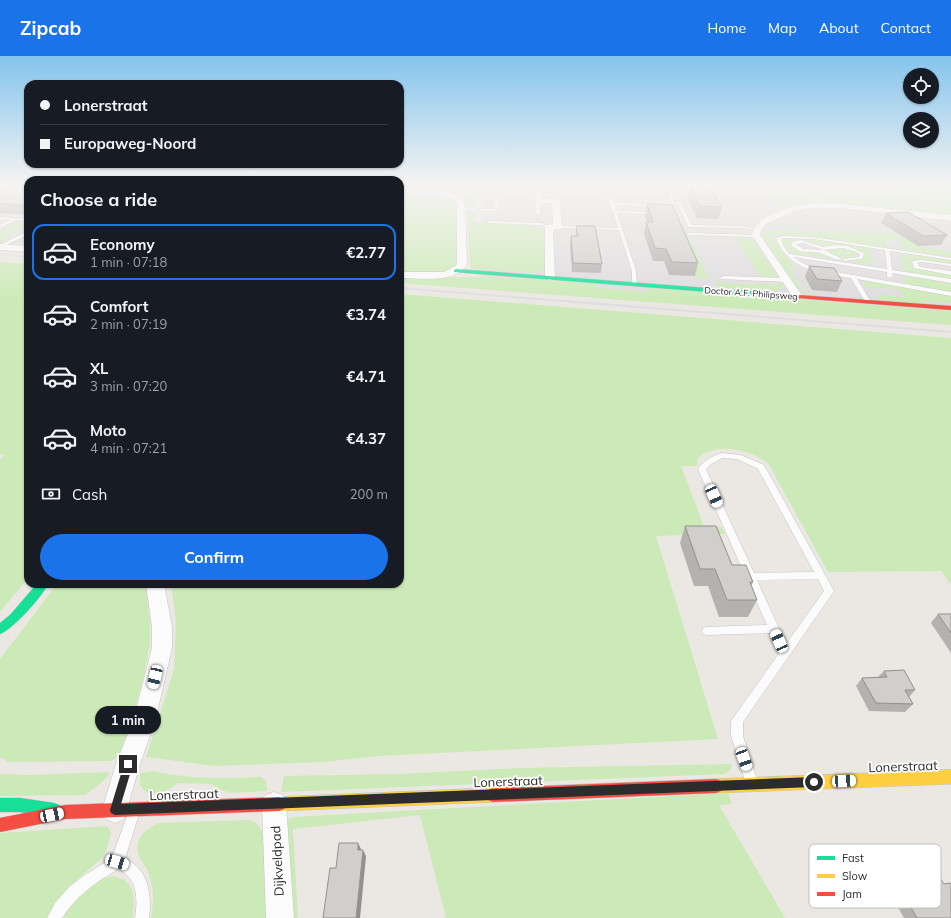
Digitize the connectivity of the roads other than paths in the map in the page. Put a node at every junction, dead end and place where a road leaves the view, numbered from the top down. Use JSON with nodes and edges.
{"nodes":[{"id":1,"x":461,"y":224,"type":"edge"},
{"id":2,"x":541,"y":224,"type":"edge"},
{"id":3,"x":558,"y":224,"type":"edge"},
{"id":4,"x":618,"y":224,"type":"edge"},
{"id":5,"x":689,"y":224,"type":"edge"},
{"id":6,"x":762,"y":224,"type":"edge"},
{"id":7,"x":549,"y":227,"type":"junction"},
{"id":8,"x":558,"y":228,"type":"junction"},
{"id":9,"x":620,"y":229,"type":"junction"},
{"id":10,"x":757,"y":233,"type":"junction"},
{"id":11,"x":24,"y":234,"type":"edge"},
{"id":12,"x":690,"y":234,"type":"dead end"},
{"id":13,"x":0,"y":247,"type":"edge"},
{"id":14,"x":24,"y":249,"type":"edge"},
{"id":15,"x":818,"y":249,"type":"dead end"},
{"id":16,"x":887,"y":249,"type":"junction"},
{"id":17,"x":825,"y":250,"type":"junction"},
{"id":18,"x":789,"y":255,"type":"junction"},
{"id":19,"x":951,"y":259,"type":"edge"},
{"id":20,"x":840,"y":261,"type":"junction"},
{"id":21,"x":951,"y":265,"type":"edge"},
{"id":22,"x":456,"y":271,"type":"junction"},
{"id":23,"x":890,"y":271,"type":"junction"},
{"id":24,"x":951,"y":273,"type":"edge"},
{"id":25,"x":404,"y":275,"type":"edge"},
{"id":26,"x":853,"y":277,"type":"junction"},
{"id":27,"x":550,"y":278,"type":"junction"},
{"id":28,"x":723,"y":278,"type":"dead end"},
{"id":29,"x":787,"y":280,"type":"junction"},
{"id":30,"x":635,"y":281,"type":"junction"},
{"id":31,"x":951,"y":281,"type":"edge"},
{"id":32,"x":891,"y":283,"type":"junction"},
{"id":33,"x":951,"y":294,"type":"edge"},
{"id":34,"x":798,"y":297,"type":"junction"},
{"id":35,"x":868,"y":302,"type":"junction"},
{"id":36,"x":951,"y":308,"type":"edge"},
{"id":37,"x":820,"y":575,"type":"junction"},
{"id":38,"x":750,"y":577,"type":"junction"},
{"id":39,"x":40,"y":588,"type":"edge"},
{"id":40,"x":156,"y":588,"type":"edge"},
{"id":41,"x":774,"y":629,"type":"junction"},
{"id":42,"x":707,"y":631,"type":"dead end"},
{"id":43,"x":4,"y":632,"type":"edge"},
{"id":44,"x":785,"y":653,"type":"junction"},
{"id":45,"x":951,"y":777,"type":"edge"},
{"id":46,"x":753,"y":785,"type":"junction"},
{"id":47,"x":274,"y":804,"type":"junction"},
{"id":48,"x":0,"y":805,"type":"edge"},
{"id":49,"x":125,"y":809,"type":"junction"},
{"id":50,"x":65,"y":812,"type":"junction"},
{"id":51,"x":0,"y":825,"type":"edge"},
{"id":52,"x":117,"y":862,"type":"junction"},
{"id":53,"x":54,"y":918,"type":"edge"},
{"id":54,"x":142,"y":918,"type":"edge"},
{"id":55,"x":280,"y":918,"type":"edge"}],
"edges":[{"from":1,"to":22,"type":"street"},
{"from":2,"to":7,"type":"lane"},
{"from":3,"to":8,"type":"street"},
{"from":4,"to":9,"type":"lane"},
{"from":5,"to":10,"type":"lane"},
{"from":6,"to":10,"type":"street"},
{"from":7,"to":8,"type":"street"},
{"from":7,"to":27,"type":"street"},
{"from":8,"to":9,"type":"lane"},
{"from":9,"to":30,"type":"lane"},
{"from":10,"to":12,"type":"lane"},
{"from":10,"to":29,"type":"street"},
{"from":11,"to":13,"type":"lane"},
{"from":13,"to":14,"type":"street"},
{"from":15,"to":17,"type":"lane"},
{"from":16,"to":18,"type":"lane"},
{"from":16,"to":19,"type":"lane"},
{"from":16,"to":23,"type":"lane"},
{"from":17,"to":20,"type":"lane"},
{"from":17,"to":20,"type":"lane"},
{"from":18,"to":20,"type":"lane"},
{"from":18,"to":26,"type":"lane"},
{"from":20,"to":23,"type":"lane"},
{"from":21,"to":24,"type":"lane"},
{"from":22,"to":25,"type":"street","name":"Doctor A.F. Philipsweg"},
{"from":22,"to":27,"type":"street","name":"Doctor A.F. Philipsweg"},
{"from":23,"to":31,"type":"lane"},
{"from":23,"to":32,"type":"lane"},
{"from":26,"to":32,"type":"lane"},
{"from":26,"to":35,"type":"lane"},
{"from":27,"to":30,"type":"street","name":"Doctor A.F. Philipsweg"},
{"from":28,"to":29,"type":"lane"},
{"from":29,"to":34,"type":"street"},
{"from":30,"to":34,"type":"street","name":"Doctor A.F. Philipsweg"},
{"from":32,"to":33,"type":"lane"},
{"from":34,"to":35,"type":"street","name":"Doctor A.F. Philipsweg"},
{"from":35,"to":36,"type":"street","name":"Doctor A.F. Philipsweg"},
{"from":37,"to":38,"type":"lane"},
{"from":37,"to":38,"type":"lane"},
{"from":37,"to":44,"type":"lane"},
{"from":38,"to":41,"type":"lane"},
{"from":39,"to":43,"type":"street"},
{"from":40,"to":49,"type":"street"},
{"from":41,"to":42,"type":"lane"},
{"from":41,"to":44,"type":"lane"},
{"from":44,"to":46,"type":"lane"},
{"from":45,"to":46,"type":"street","name":"Lonerstraat"},
{"from":46,"to":47,"type":"street","name":"Lonerstraat"},
{"from":47,"to":49,"type":"street","name":"Lonerstraat"},
{"from":47,"to":55,"type":"street","name":"Dijkveldpad"},
{"from":48,"to":50,"type":"street","name":"Lonerstraat"},
{"from":49,"to":50,"type":"street","name":"Lonerstraat"},
{"from":49,"to":52,"type":"lane"},
{"from":50,"to":51,"type":"street","name":"Lonerstraat"},
{"from":52,"to":53,"type":"lane"},
{"from":52,"to":54,"type":"lane"}]}
